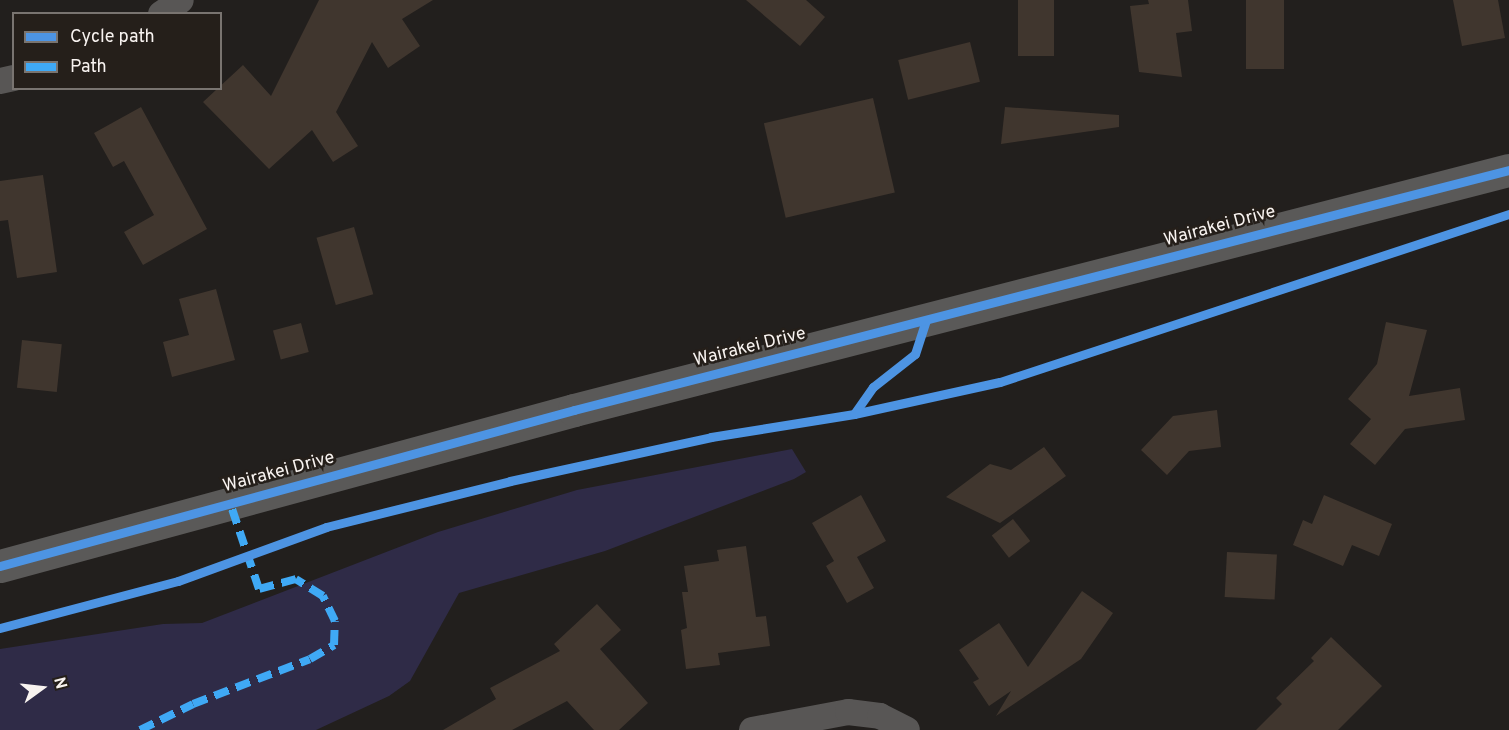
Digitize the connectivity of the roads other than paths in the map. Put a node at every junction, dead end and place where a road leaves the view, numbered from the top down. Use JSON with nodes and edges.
{"nodes":[{"id":1,"x":181,"y":0,"type":"edge"},
{"id":2,"x":163,"y":12,"type":"edge"},
{"id":3,"x":1509,"y":170,"type":"edge"},
{"id":4,"x":0,"y":566,"type":"edge"},
{"id":5,"x":752,"y":730,"type":"edge"},
{"id":6,"x":907,"y":730,"type":"edge"}],
"edges":[{"from":1,"to":2,"type":"street"},
{"from":3,"to":4,"type":"main road","name":"Wairakei Drive"},
{"from":5,"to":6,"type":"street"}]}
